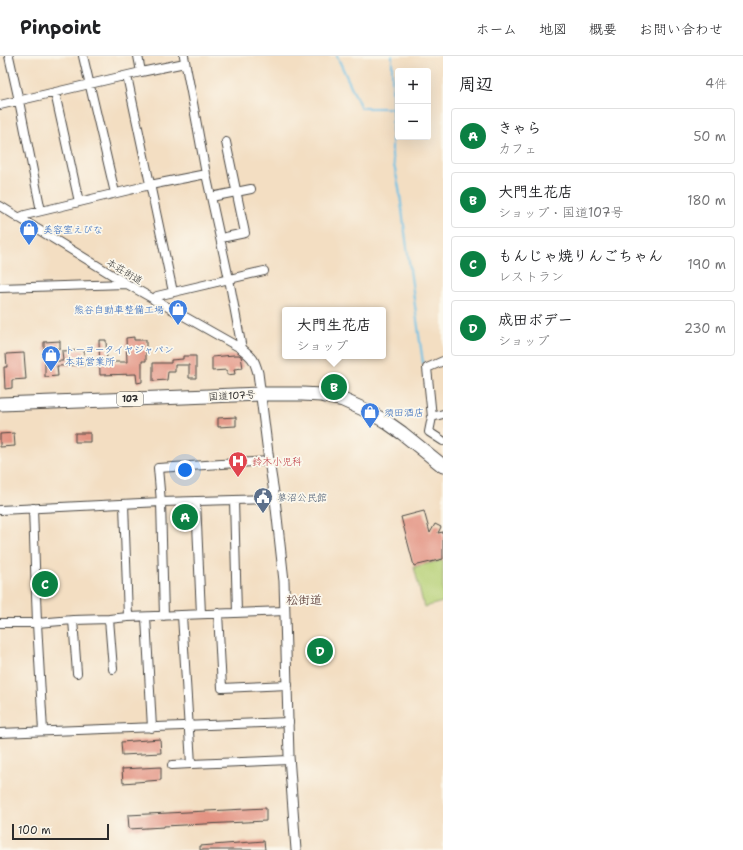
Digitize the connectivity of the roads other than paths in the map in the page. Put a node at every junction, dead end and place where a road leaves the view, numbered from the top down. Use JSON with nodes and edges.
{"nodes":[{"id":1,"x":9,"y":56,"type":"edge"},
{"id":2,"x":83,"y":56,"type":"edge"},
{"id":3,"x":138,"y":56,"type":"edge"},
{"id":4,"x":184,"y":60,"type":"edge"},
{"id":5,"x":142,"y":72,"type":"junction"},
{"id":6,"x":127,"y":76,"type":"junction"},
{"id":7,"x":90,"y":85,"type":"junction"},
{"id":8,"x":55,"y":93,"type":"junction"},
{"id":9,"x":19,"y":101,"type":"junction"},
{"id":10,"x":0,"y":105,"type":"edge"},
{"id":11,"x":226,"y":142,"type":"dead end"},
{"id":12,"x":206,"y":174,"type":"junction"},
{"id":13,"x":150,"y":185,"type":"junction"},
{"id":14,"x":251,"y":189,"type":"dead end"},
{"id":15,"x":237,"y":192,"type":"junction"},
{"id":16,"x":115,"y":193,"type":"junction"},
{"id":17,"x":211,"y":196,"type":"junction"},
{"id":18,"x":79,"y":202,"type":"junction"},
{"id":19,"x":0,"y":206,"type":"edge"},
{"id":20,"x":42,"y":211,"type":"junction"},
{"id":21,"x":18,"y":218,"type":"junction"},
{"id":22,"x":221,"y":238,"type":"junction"},
{"id":23,"x":264,"y":271,"type":"dead end"},
{"id":24,"x":229,"y":279,"type":"junction"},
{"id":25,"x":127,"y":284,"type":"junction"},
{"id":26,"x":0,"y":288,"type":"edge"},
{"id":27,"x":173,"y":292,"type":"junction"},
{"id":28,"x":154,"y":300,"type":"junction"},
{"id":29,"x":242,"y":349,"type":"junction"},
{"id":30,"x":443,"y":361,"type":"edge"},
{"id":31,"x":260,"y":394,"type":"junction"},
{"id":32,"x":0,"y":404,"type":"edge"},
{"id":33,"x":443,"y":414,"type":"edge"},
{"id":34,"x":432,"y":417,"type":"junction"},
{"id":35,"x":443,"y":441,"type":"edge"},
{"id":36,"x":269,"y":461,"type":"junction"},
{"id":37,"x":441,"y":462,"type":"edge"},
{"id":38,"x":275,"y":499,"type":"junction"},
{"id":39,"x":234,"y":500,"type":"junction"},
{"id":40,"x":196,"y":501,"type":"junction"},
{"id":41,"x":161,"y":502,"type":"junction"},
{"id":42,"x":124,"y":504,"type":"junction"},
{"id":43,"x":33,"y":508,"type":"junction"},
{"id":44,"x":0,"y":510,"type":"edge"},
{"id":45,"x":285,"y":611,"type":"junction"},
{"id":46,"x":236,"y":613,"type":"junction"},
{"id":47,"x":201,"y":614,"type":"junction"},
{"id":48,"x":218,"y":614,"type":"junction"},
{"id":49,"x":182,"y":615,"type":"junction"},
{"id":50,"x":164,"y":616,"type":"junction"},
{"id":51,"x":128,"y":617,"type":"junction"},
{"id":52,"x":146,"y":617,"type":"junction"},
{"id":53,"x":109,"y":619,"type":"junction"},
{"id":54,"x":73,"y":620,"type":"junction"},
{"id":55,"x":0,"y":623,"type":"edge"},
{"id":56,"x":37,"y":623,"type":"junction"},
{"id":57,"x":113,"y":669,"type":"dead end"},
{"id":58,"x":77,"y":673,"type":"dead end"},
{"id":59,"x":288,"y":685,"type":"junction"},
{"id":60,"x":289,"y":722,"type":"junction"},
{"id":61,"x":188,"y":726,"type":"junction"},
{"id":62,"x":152,"y":728,"type":"junction"},
{"id":63,"x":43,"y":730,"type":"junction"},
{"id":64,"x":0,"y":733,"type":"edge"},
{"id":65,"x":289,"y":760,"type":"junction"},
{"id":66,"x":191,"y":764,"type":"junction"},
{"id":67,"x":172,"y":765,"type":"dead end"},
{"id":68,"x":296,"y":850,"type":"edge"}],
"edges":[{"from":1,"to":9,"type":"street"},
{"from":2,"to":7,"type":"street"},
{"from":3,"to":5,"type":"street"},
{"from":4,"to":5,"type":"street"},
{"from":4,"to":12,"type":"street"},
{"from":5,"to":6,"type":"street"},
{"from":6,"to":7,"type":"street"},
{"from":6,"to":13,"type":"street"},
{"from":7,"to":8,"type":"street"},
{"from":7,"to":16,"type":"street"},
{"from":8,"to":9,"type":"street"},
{"from":8,"to":18,"type":"street"},
{"from":9,"to":10,"type":"street"},
{"from":9,"to":20,"type":"street"},
{"from":11,"to":15,"type":"street"},
{"from":12,"to":13,"type":"street"},
{"from":12,"to":17,"type":"street"},
{"from":13,"to":16,"type":"street"},
{"from":13,"to":27,"type":"street"},
{"from":14,"to":15,"type":"street"},
{"from":15,"to":17,"type":"street"},
{"from":15,"to":22,"type":"street"},
{"from":16,"to":18,"type":"street"},
{"from":17,"to":22,"type":"street"},
{"from":18,"to":20,"type":"street"},
{"from":19,"to":21,"type":"street","name":"本荘街道"},
{"from":20,"to":21,"type":"street"},
{"from":21,"to":25,"type":"street","name":"本荘街道"},
{"from":22,"to":24,"type":"street"},
{"from":23,"to":24,"type":"street"},
{"from":24,"to":27,"type":"street"},
{"from":24,"to":29,"type":"street"},
{"from":25,"to":26,"type":"street"},
{"from":25,"to":28,"type":"street","name":"本荘街道"},
{"from":27,"to":28,"type":"street"},
{"from":28,"to":29,"type":"street","name":"本荘街道"},
{"from":29,"to":31,"type":"street"},
{"from":30,"to":34,"type":"street"},
{"from":31,"to":32,"type":"highway","name":"国道107号","number":"107"},
{"from":31,"to":36,"type":"street"},
{"from":31,"to":37,"type":"highway","name":"国道107号","number":"107"},
{"from":33,"to":34,"type":"street"},
{"from":34,"to":35,"type":"street"},
{"from":36,"to":38,"type":"street"},
{"from":36,"to":41,"type":"street"},
{"from":38,"to":39,"type":"street"},
{"from":38,"to":45,"type":"street"},
{"from":39,"to":40,"type":"street"},
{"from":39,"to":46,"type":"street"},
{"from":40,"to":41,"type":"street"},
{"from":40,"to":47,"type":"street"},
{"from":41,"to":42,"type":"street"},
{"from":41,"to":50,"type":"street"},
{"from":42,"to":43,"type":"street"},
{"from":42,"to":51,"type":"street"},
{"from":43,"to":44,"type":"street"},
{"from":43,"to":56,"type":"street"},
{"from":45,"to":46,"type":"street"},
{"from":45,"to":59,"type":"street"},
{"from":46,"to":48,"type":"street"},
{"from":47,"to":48,"type":"street"},
{"from":47,"to":49,"type":"street"},
{"from":48,"to":59,"type":"street"},
{"from":49,"to":50,"type":"street"},
{"from":49,"to":61,"type":"street"},
{"from":50,"to":52,"type":"street"},
{"from":51,"to":52,"type":"street"},
{"from":51,"to":53,"type":"street"},
{"from":52,"to":62,"type":"street"},
{"from":53,"to":54,"type":"street"},
{"from":53,"to":57,"type":"street"},
{"from":54,"to":56,"type":"street"},
{"from":54,"to":58,"type":"street"},
{"from":55,"to":56,"type":"street"},
{"from":56,"to":63,"type":"street"},
{"from":59,"to":60,"type":"street"},
{"from":60,"to":61,"type":"street"},
{"from":60,"to":65,"type":"street"},
{"from":61,"to":62,"type":"street"},
{"from":61,"to":66,"type":"street"},
{"from":62,"to":63,"type":"street"},
{"from":63,"to":64,"type":"street"},
{"from":65,"to":66,"type":"street"},
{"from":65,"to":68,"type":"street"},
{"from":66,"to":67,"type":"street"}]}
